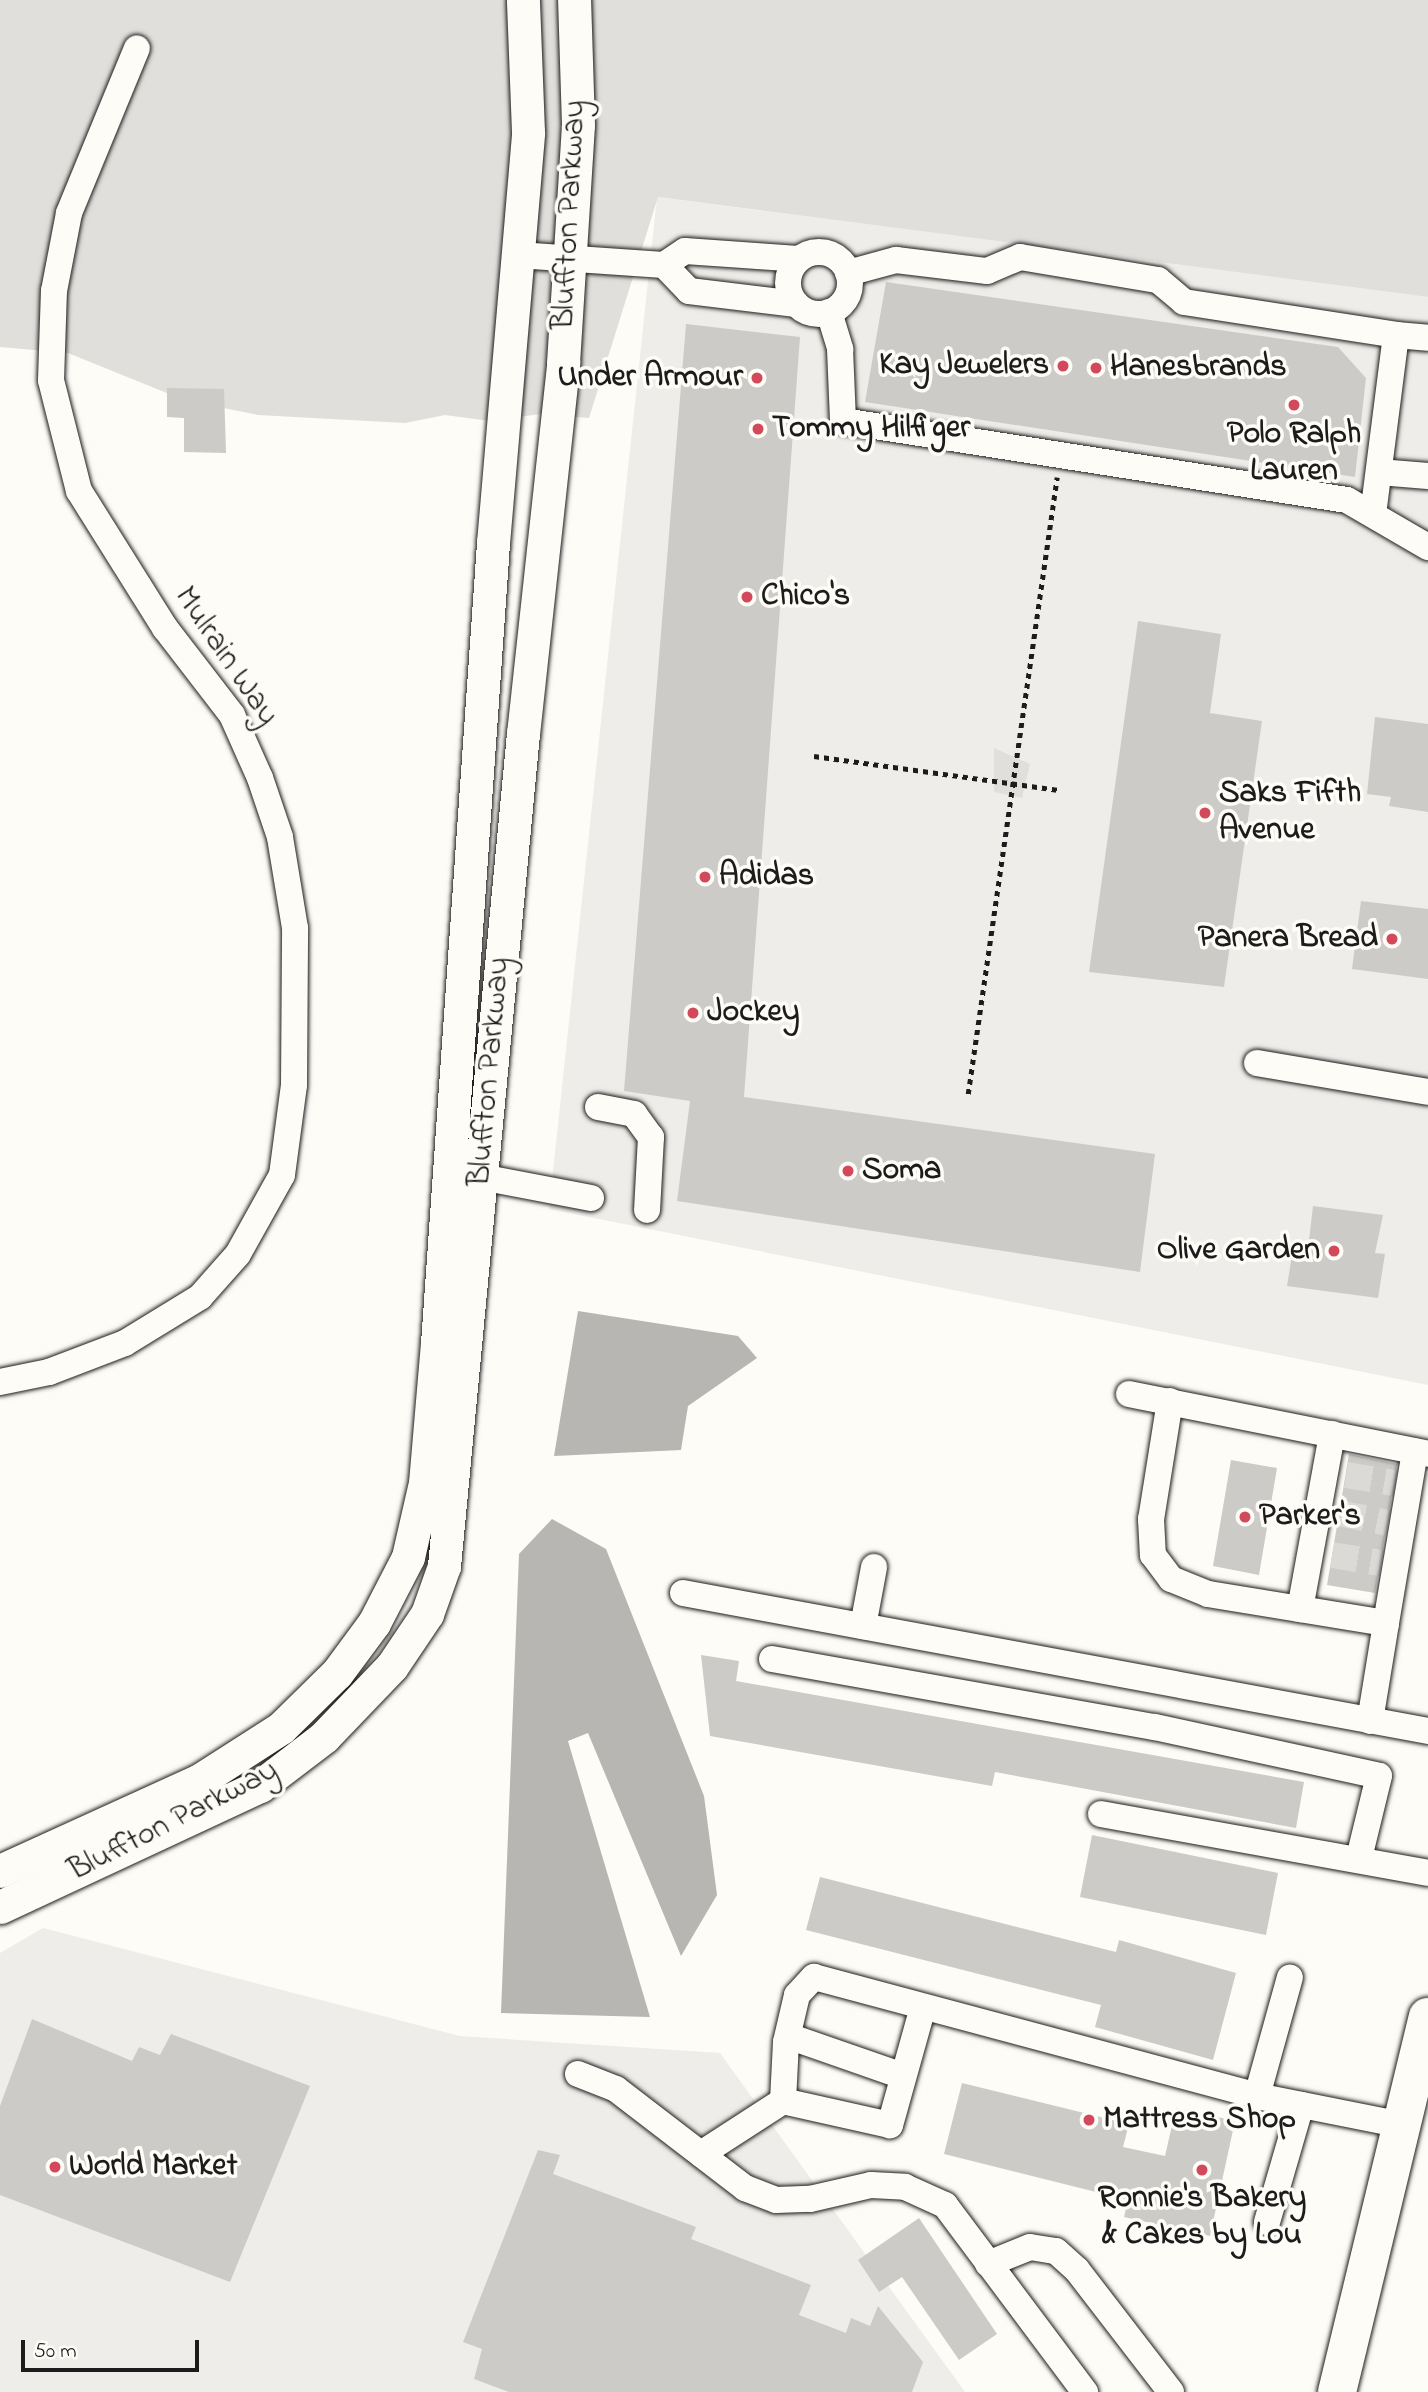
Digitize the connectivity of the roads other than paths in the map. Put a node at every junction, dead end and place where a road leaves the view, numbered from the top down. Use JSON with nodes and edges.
{"nodes":[{"id":1,"x":523,"y":0,"type":"edge"},
{"id":2,"x":575,"y":0,"type":"edge"},
{"id":3,"x":137,"y":48,"type":"dead end"},
{"id":4,"x":517,"y":255,"type":"junction"},
{"id":5,"x":570,"y":258,"type":"junction"},
{"id":6,"x":798,"y":259,"type":"junction"},
{"id":7,"x":664,"y":265,"type":"junction"},
{"id":8,"x":848,"y":273,"type":"junction"},
{"id":9,"x":796,"y":304,"type":"junction"},
{"id":10,"x":829,"y":312,"type":"junction"},
{"id":11,"x":1396,"y":335,"type":"junction"},
{"id":12,"x":1428,"y":338,"type":"edge"},
{"id":13,"x":1378,"y":472,"type":"junction"},
{"id":14,"x":1428,"y":476,"type":"edge"},
{"id":15,"x":1373,"y":514,"type":"junction"},
{"id":16,"x":1428,"y":547,"type":"edge"},
{"id":17,"x":1257,"y":1063,"type":"dead end"},
{"id":18,"x":1428,"y":1092,"type":"edge"},
{"id":19,"x":598,"y":1107,"type":"dead end"},
{"id":20,"x":481,"y":1177,"type":"junction"},
{"id":21,"x":592,"y":1198,"type":"dead end"},
{"id":22,"x":647,"y":1209,"type":"dead end"},
{"id":23,"x":0,"y":1382,"type":"edge"},
{"id":24,"x":1129,"y":1394,"type":"dead end"},
{"id":25,"x":1170,"y":1401,"type":"junction"},
{"id":26,"x":1332,"y":1434,"type":"junction"},
{"id":27,"x":1422,"y":1453,"type":"edge"},
{"id":28,"x":874,"y":1567,"type":"dead end"},
{"id":29,"x":683,"y":1593,"type":"dead end"},
{"id":30,"x":1300,"y":1609,"type":"junction"},
{"id":31,"x":1386,"y":1623,"type":"junction"},
{"id":32,"x":863,"y":1626,"type":"junction"},
{"id":33,"x":772,"y":1659,"type":"dead end"},
{"id":34,"x":1370,"y":1721,"type":"junction"},
{"id":35,"x":1428,"y":1731,"type":"edge"},
{"id":36,"x":1101,"y":1814,"type":"dead end"},
{"id":37,"x":1359,"y":1858,"type":"junction"},
{"id":38,"x":0,"y":1871,"type":"edge"},
{"id":39,"x":1428,"y":1873,"type":"edge"},
{"id":40,"x":0,"y":1907,"type":"edge"},
{"id":41,"x":1290,"y":1977,"type":"dead end"},
{"id":42,"x":923,"y":2007,"type":"junction"},
{"id":43,"x":1428,"y":2017,"type":"edge"},
{"id":44,"x":788,"y":2036,"type":"junction"},
{"id":45,"x":578,"y":2074,"type":"dead end"},
{"id":46,"x":903,"y":2076,"type":"junction"},
{"id":47,"x":1257,"y":2096,"type":"junction"},
{"id":48,"x":783,"y":2101,"type":"junction"},
{"id":49,"x":1301,"y":2105,"type":"junction"},
{"id":50,"x":1402,"y":2125,"type":"junction"},
{"id":51,"x":701,"y":2154,"type":"junction"},
{"id":52,"x":1267,"y":2222,"type":"dead end"},
{"id":53,"x":988,"y":2264,"type":"junction"},
{"id":54,"x":1085,"y":2392,"type":"edge"},
{"id":55,"x":1171,"y":2392,"type":"edge"},
{"id":56,"x":1337,"y":2392,"type":"edge"}],
"edges":[{"from":1,"to":4,"type":"main road","name":"Bluffton Parkway"},
{"from":2,"to":5,"type":"main road","name":"Bluffton Parkway"},
{"from":3,"to":23,"type":"street","name":"Mulrain Way"},
{"from":4,"to":5,"type":"street"},
{"from":4,"to":38,"type":"main road","name":"Bluffton Parkway"},
{"from":5,"to":7,"type":"street"},
{"from":5,"to":20,"type":"main road","name":"Bluffton Parkway"},
{"from":6,"to":7,"type":"street"},
{"from":6,"to":8,"type":"street"},
{"from":6,"to":9,"type":"street"},
{"from":7,"to":9,"type":"street"},
{"from":8,"to":10,"type":"street"},
{"from":8,"to":11,"type":"street"},
{"from":9,"to":10,"type":"street"},
{"from":10,"to":15,"type":"street"},
{"from":11,"to":12,"type":"street"},
{"from":11,"to":13,"type":"street"},
{"from":13,"to":14,"type":"street"},
{"from":13,"to":15,"type":"street"},
{"from":15,"to":16,"type":"street"},
{"from":17,"to":18,"type":"street"},
{"from":19,"to":22,"type":"street"},
{"from":20,"to":21,"type":"street"},
{"from":20,"to":40,"type":"main road","name":"Bluffton Parkway"},
{"from":24,"to":25,"type":"street"},
{"from":25,"to":26,"type":"street"},
{"from":25,"to":30,"type":"street"},
{"from":26,"to":27,"type":"street"},
{"from":26,"to":30,"type":"street"},
{"from":27,"to":31,"type":"street"},
{"from":28,"to":32,"type":"street"},
{"from":29,"to":32,"type":"street"},
{"from":30,"to":31,"type":"street"},
{"from":31,"to":34,"type":"street"},
{"from":32,"to":34,"type":"street"},
{"from":33,"to":37,"type":"street"},
{"from":34,"to":35,"type":"street"},
{"from":36,"to":37,"type":"street"},
{"from":37,"to":39,"type":"street"},
{"from":41,"to":47,"type":"street"},
{"from":42,"to":44,"type":"street"},
{"from":42,"to":46,"type":"street"},
{"from":42,"to":47,"type":"street"},
{"from":43,"to":50,"type":"highway"},
{"from":44,"to":46,"type":"street"},
{"from":44,"to":48,"type":"street"},
{"from":45,"to":51,"type":"street"},
{"from":46,"to":48,"type":"street"},
{"from":47,"to":49,"type":"street"},
{"from":48,"to":51,"type":"street"},
{"from":49,"to":50,"type":"street"},
{"from":49,"to":52,"type":"street"},
{"from":50,"to":56,"type":"highway"},
{"from":51,"to":53,"type":"street"},
{"from":53,"to":54,"type":"street"},
{"from":53,"to":55,"type":"street"}]}
